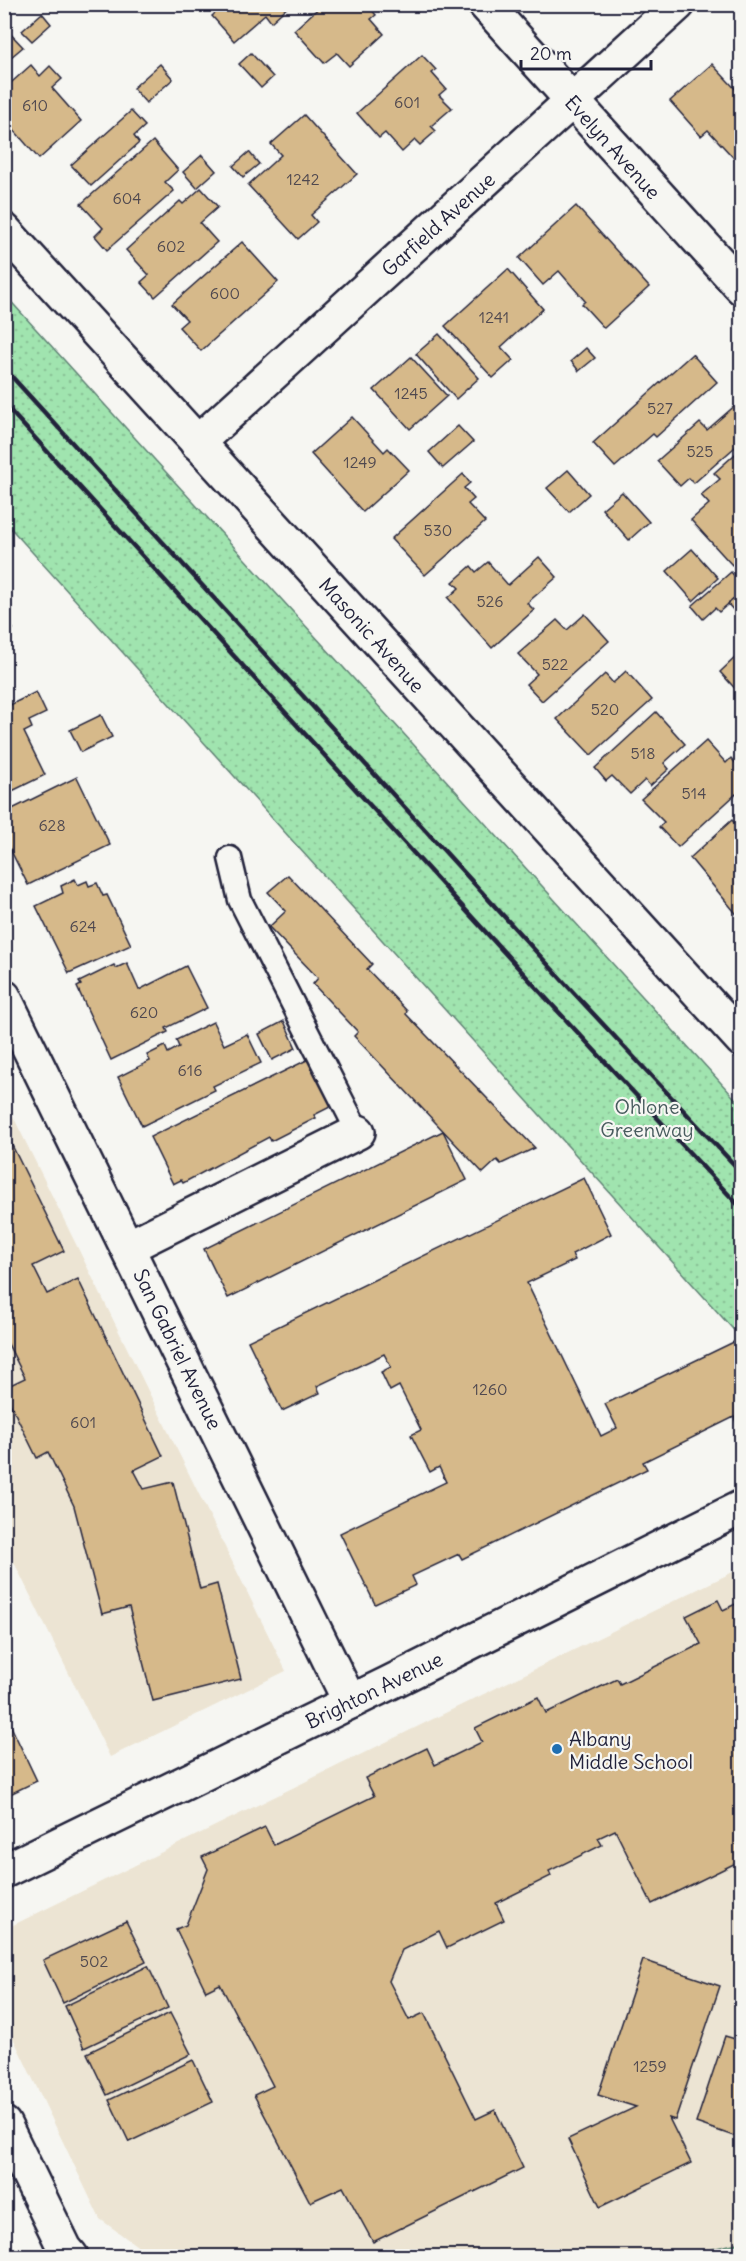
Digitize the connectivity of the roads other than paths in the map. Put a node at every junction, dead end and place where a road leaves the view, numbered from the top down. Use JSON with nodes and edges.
{"nodes":[{"id":1,"x":485,"y":4,"type":"edge"},
{"id":2,"x":678,"y":4,"type":"edge"},
{"id":3,"x":572,"y":101,"type":"junction"},
{"id":4,"x":4,"y":230,"type":"edge"},
{"id":5,"x":741,"y":288,"type":"edge"},
{"id":6,"x":197,"y":443,"type":"junction"},
{"id":7,"x":230,"y":858,"type":"dead end"},
{"id":8,"x":4,"y":997,"type":"edge"},
{"id":9,"x":741,"y":1040,"type":"edge"},
{"id":10,"x":358,"y":1132,"type":"joint"},
{"id":11,"x":128,"y":1247,"type":"junction"},
{"id":12,"x":741,"y":1507,"type":"edge"},
{"id":13,"x":350,"y":1702,"type":"junction"},
{"id":14,"x":4,"y":1871,"type":"edge"},
{"id":15,"x":4,"y":2124,"type":"edge"},
{"id":16,"x":71,"y":2256,"type":"edge"}],
"edges":[{"from":1,"to":3,"type":"street","name":"Evelyn Avenue"},
{"from":2,"to":3,"type":"street","name":"Garfield Avenue"},
{"from":3,"to":5,"type":"street","name":"Evelyn Avenue"},
{"from":3,"to":6,"type":"street","name":"Garfield Avenue"},
{"from":4,"to":6,"type":"street","name":"Masonic Avenue"},
{"from":6,"to":9,"type":"street","name":"Masonic Avenue"},
{"from":7,"to":10,"type":"lane"},
{"from":8,"to":11,"type":"street","name":"San Gabriel Avenue"},
{"from":10,"to":11,"type":"street"},
{"from":11,"to":13,"type":"street","name":"San Gabriel Avenue"},
{"from":12,"to":13,"type":"street","name":"Brighton Avenue"},
{"from":13,"to":14,"type":"street","name":"Brighton Avenue"},
{"from":15,"to":16,"type":"street"}]}
